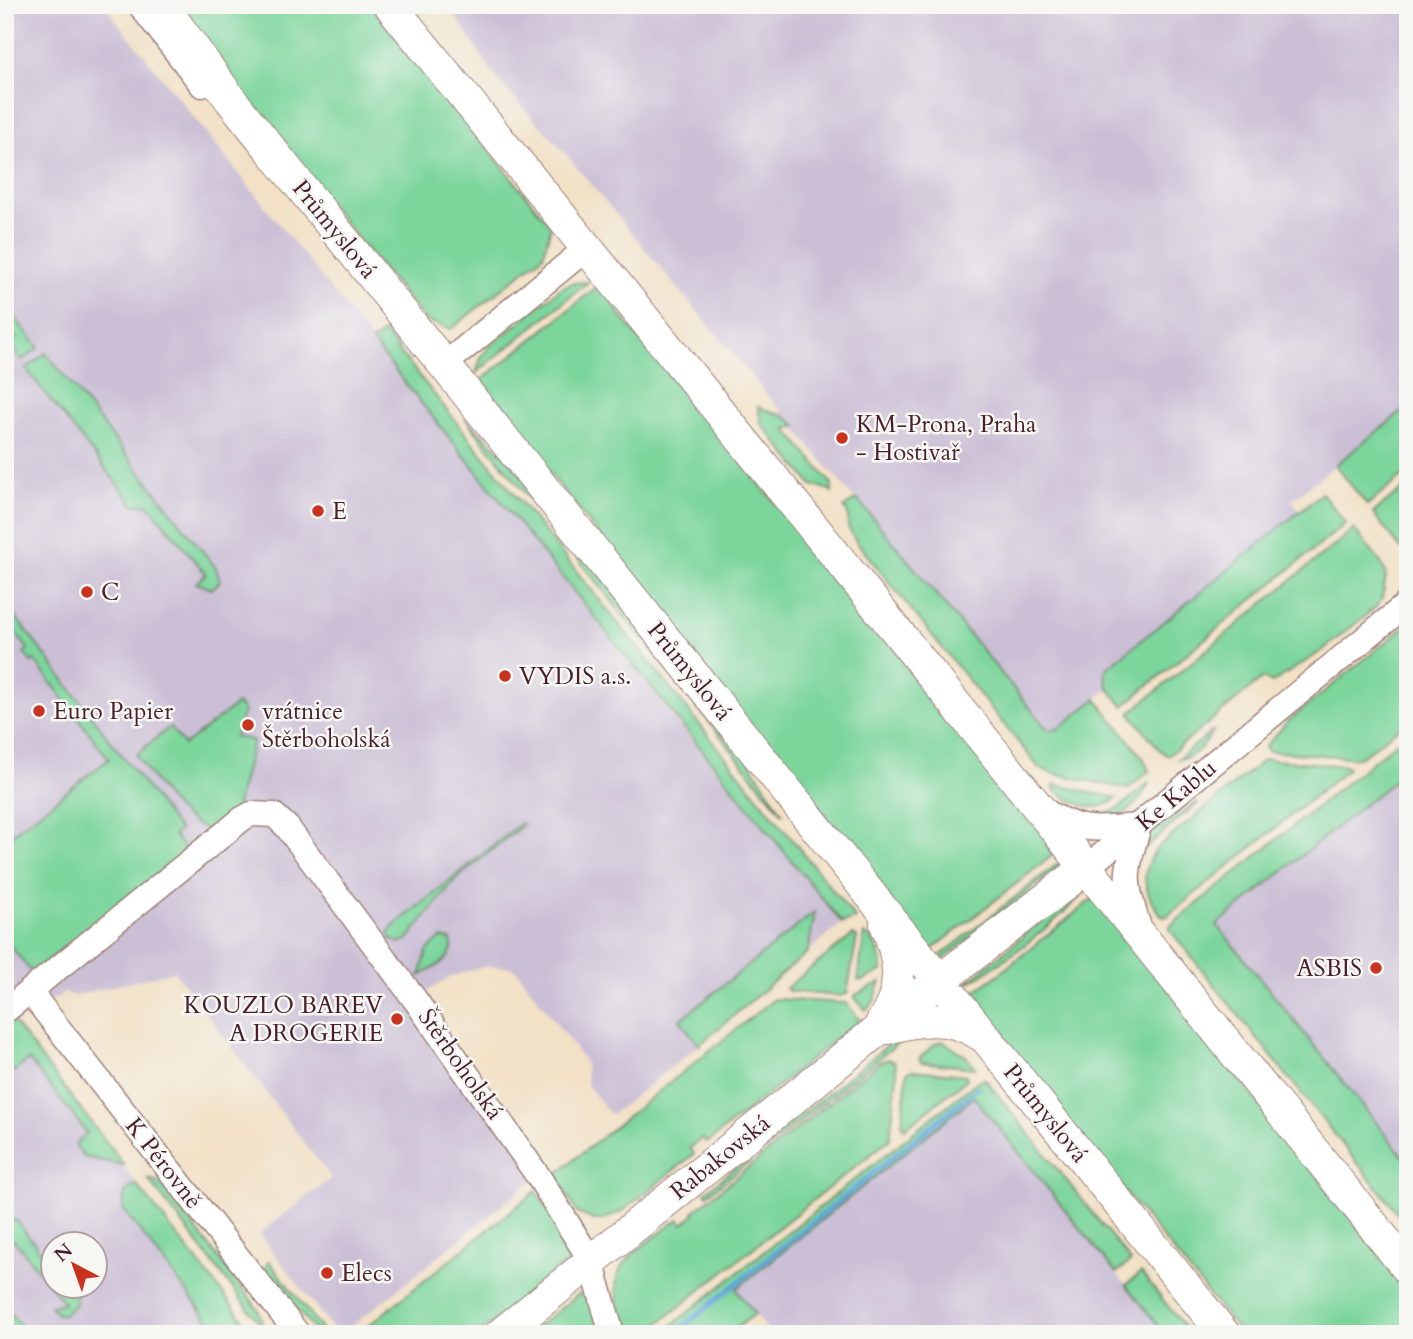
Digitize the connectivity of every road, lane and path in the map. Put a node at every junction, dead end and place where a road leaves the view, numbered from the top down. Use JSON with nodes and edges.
{"nodes":[{"id":1,"x":140,"y":5,"type":"edge"},
{"id":2,"x":162,"y":5,"type":"edge"},
{"id":3,"x":390,"y":5,"type":"edge"},
{"id":4,"x":273,"y":151,"type":"junction"},
{"id":5,"x":587,"y":248,"type":"junction"},
{"id":6,"x":444,"y":365,"type":"junction"},
{"id":7,"x":1408,"y":603,"type":"edge"},
{"id":8,"x":1037,"y":807,"type":"junction"},
{"id":9,"x":1139,"y":826,"type":"junction"},
{"id":10,"x":1086,"y":868,"type":"junction"},
{"id":11,"x":879,"y":906,"type":"junction"},
{"id":12,"x":1144,"y":941,"type":"junction"},
{"id":13,"x":939,"y":981,"type":"junction"},
{"id":14,"x":30,"y":992,"type":"junction"},
{"id":15,"x":5,"y":1011,"type":"edge"},
{"id":16,"x":876,"y":1031,"type":"junction"},
{"id":17,"x":985,"y":1038,"type":"junction"},
{"id":18,"x":591,"y":1261,"type":"junction"},
{"id":19,"x":1408,"y":1269,"type":"edge"},
{"id":20,"x":298,"y":1334,"type":"edge"},
{"id":21,"x":501,"y":1334,"type":"edge"},
{"id":22,"x":612,"y":1334,"type":"edge"},
{"id":23,"x":1224,"y":1334,"type":"edge"}],
"edges":[{"from":1,"to":4,"type":"street"},
{"from":2,"to":4,"type":"main road","name":"Průmyslová"},
{"from":3,"to":5,"type":"main road"},
{"from":4,"to":6,"type":"main road","name":"Průmyslová"},
{"from":5,"to":6,"type":"street"},
{"from":5,"to":8,"type":"main road"},
{"from":6,"to":11,"type":"main road","name":"Průmyslová"},
{"from":7,"to":9,"type":"street","name":"Ke Kablu"},
{"from":8,"to":9,"type":"street"},
{"from":8,"to":10,"type":"main road"},
{"from":9,"to":10,"type":"street","name":"Ke Kablu"},
{"from":9,"to":12,"type":"street"},
{"from":10,"to":12,"type":"main road"},
{"from":10,"to":13,"type":"main road","name":"Ke Kablu"},
{"from":11,"to":13,"type":"main road","name":"Průmyslová"},
{"from":11,"to":16,"type":"main road"},
{"from":12,"to":19,"type":"main road"},
{"from":13,"to":16,"type":"main road","name":"Rabakovská"},
{"from":13,"to":17,"type":"main road","name":"Průmyslová"},
{"from":14,"to":15,"type":"street"},
{"from":14,"to":18,"type":"street","name":"Štěrboholská"},
{"from":14,"to":20,"type":"street","name":"K Pérovně"},
{"from":16,"to":17,"type":"main road"},
{"from":16,"to":18,"type":"main road","name":"Rabakovská"},
{"from":17,"to":23,"type":"main road","name":"Průmyslová"},
{"from":18,"to":21,"type":"main road","name":"Rabakovská"},
{"from":18,"to":22,"type":"street","name":"Štěrboholská"}]}
